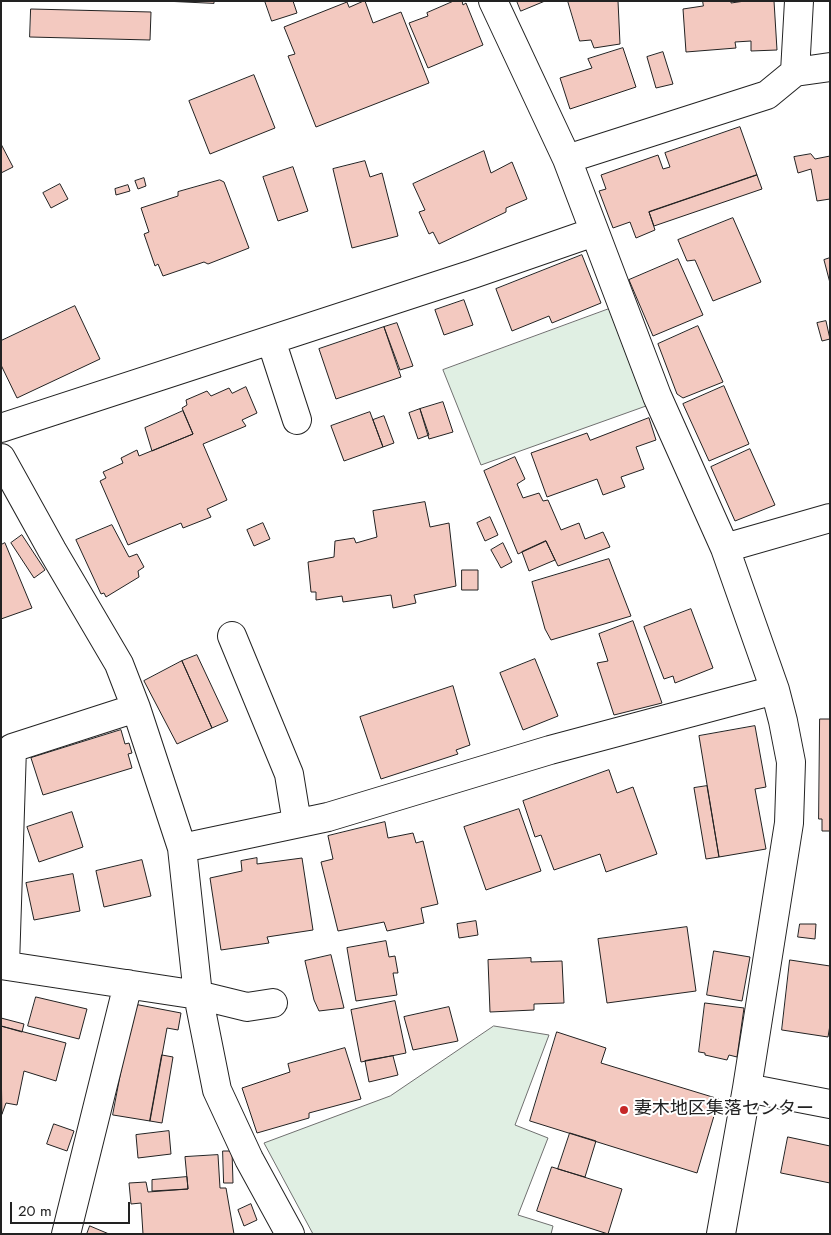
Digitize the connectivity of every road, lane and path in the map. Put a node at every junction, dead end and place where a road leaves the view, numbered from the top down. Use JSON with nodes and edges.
{"nodes":[{"id":1,"x":493,"y":1,"type":"edge"},
{"id":2,"x":799,"y":1,"type":"edge"},
{"id":3,"x":830,"y":66,"type":"edge"},
{"id":4,"x":795,"y":72,"type":"junction"},
{"id":5,"x":567,"y":159,"type":"junction"},
{"id":6,"x":594,"y":232,"type":"junction"},
{"id":7,"x":272,"y":340,"type":"junction"},
{"id":8,"x":297,"y":420,"type":"dead end"},
{"id":9,"x":1,"y":428,"type":"edge"},
{"id":10,"x":1,"y":458,"type":"edge"},
{"id":11,"x":830,"y":518,"type":"edge"},
{"id":12,"x":725,"y":548,"type":"junction"},
{"id":13,"x":232,"y":636,"type":"dead end"},
{"id":14,"x":775,"y":690,"type":"junction"},
{"id":15,"x":136,"y":708,"type":"junction"},
{"id":16,"x":297,"y":823,"type":"junction"},
{"id":17,"x":182,"y":848,"type":"junction"},
{"id":18,"x":3,"y":965,"type":"edge"},
{"id":19,"x":128,"y":984,"type":"junction"},
{"id":20,"x":198,"y":995,"type":"junction"},
{"id":21,"x":273,"y":1002,"type":"dead end"},
{"id":22,"x":747,"y":1088,"type":"junction"},
{"id":23,"x":830,"y":1104,"type":"edge"},
{"id":24,"x":66,"y":1234,"type":"edge"},
{"id":25,"x":290,"y":1234,"type":"edge"},
{"id":26,"x":721,"y":1234,"type":"edge"}],
"edges":[{"from":1,"to":5,"type":"street"},
{"from":2,"to":4,"type":"street"},
{"from":3,"to":4,"type":"street"},
{"from":4,"to":5,"type":"street"},
{"from":5,"to":6,"type":"street"},
{"from":6,"to":7,"type":"street"},
{"from":6,"to":12,"type":"street"},
{"from":7,"to":8,"type":"street"},
{"from":7,"to":9,"type":"street"},
{"from":10,"to":15,"type":"street"},
{"from":11,"to":12,"type":"street"},
{"from":12,"to":14,"type":"street"},
{"from":13,"to":16,"type":"street"},
{"from":14,"to":16,"type":"street"},
{"from":14,"to":22,"type":"street"},
{"from":15,"to":17,"type":"street"},
{"from":15,"to":18,"type":"street"},
{"from":16,"to":17,"type":"street"},
{"from":17,"to":20,"type":"street"},
{"from":18,"to":19,"type":"street"},
{"from":19,"to":20,"type":"street"},
{"from":19,"to":24,"type":"street"},
{"from":20,"to":21,"type":"street"},
{"from":20,"to":25,"type":"street"},
{"from":22,"to":23,"type":"street"},
{"from":22,"to":26,"type":"street"}]}
